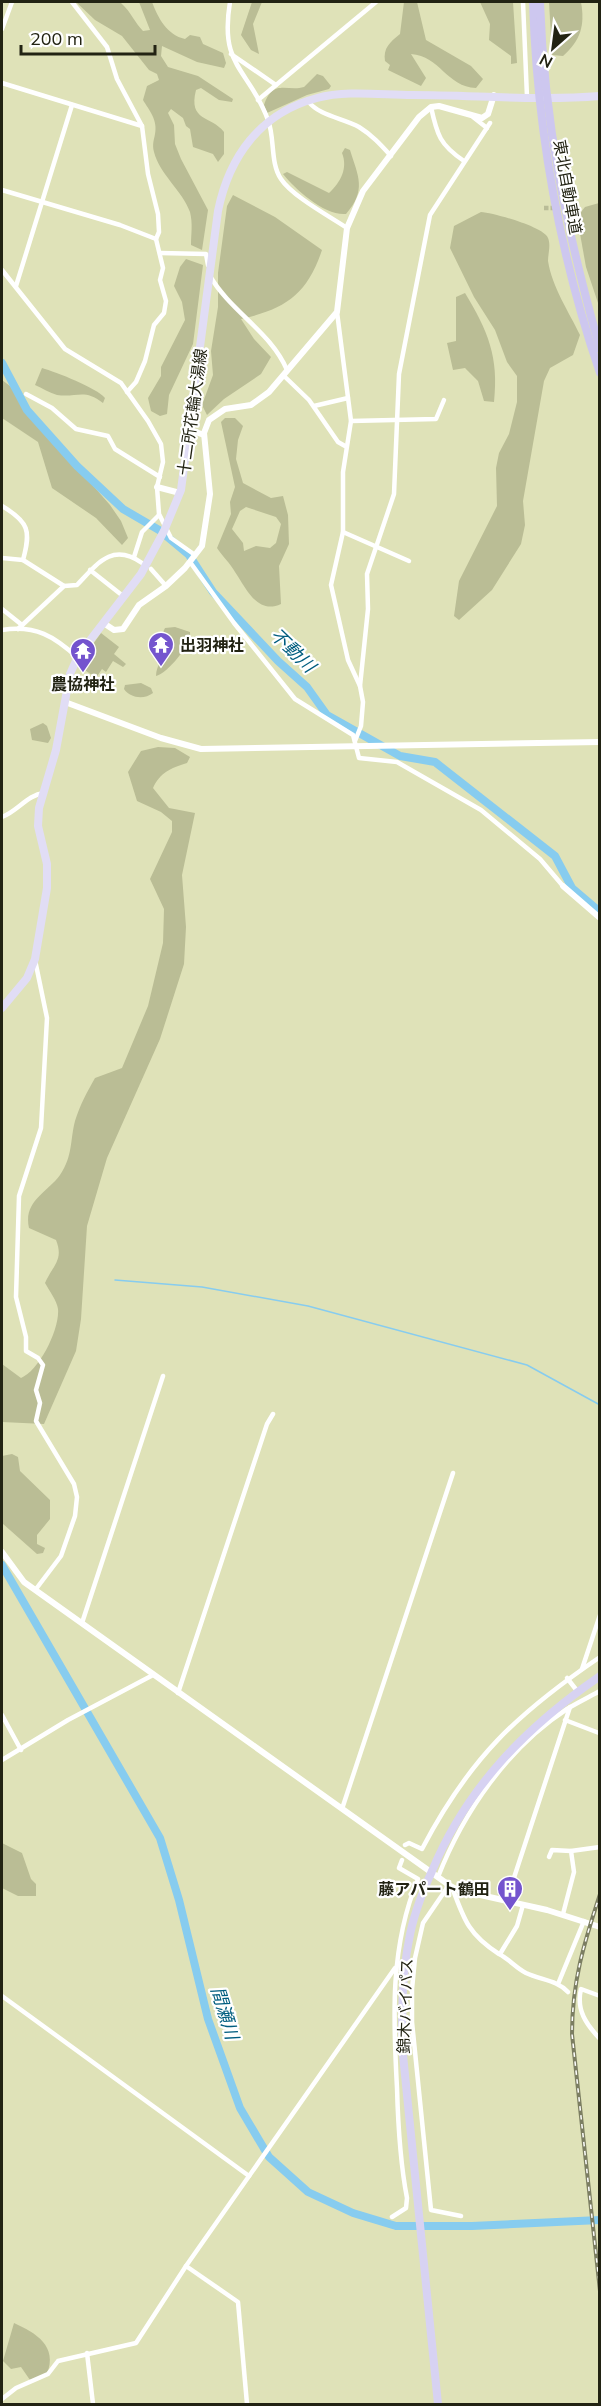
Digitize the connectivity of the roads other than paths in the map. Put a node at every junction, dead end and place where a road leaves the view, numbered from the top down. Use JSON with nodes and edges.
{"nodes":[{"id":1,"x":12,"y":2,"type":"edge"},
{"id":2,"x":72,"y":2,"type":"edge"},
{"id":3,"x":230,"y":2,"type":"edge"},
{"id":4,"x":376,"y":2,"type":"edge"},
{"id":5,"x":523,"y":2,"type":"edge"},
{"id":6,"x":533,"y":2,"type":"edge"},
{"id":7,"x":540,"y":2,"type":"edge"},
{"id":8,"x":2,"y":29,"type":"edge"},
{"id":9,"x":231,"y":54,"type":"junction"},
{"id":10,"x":2,"y":83,"type":"edge"},
{"id":11,"x":276,"y":85,"type":"junction"},
{"id":12,"x":542,"y":87,"type":"junction"},
{"id":13,"x":494,"y":95,"type":"junction"},
{"id":14,"x":599,"y":95,"type":"edge"},
{"id":15,"x":527,"y":97,"type":"junction"},
{"id":16,"x":258,"y":100,"type":"junction"},
{"id":17,"x":308,"y":101,"type":"junction"},
{"id":18,"x":72,"y":105,"type":"junction"},
{"id":19,"x":431,"y":107,"type":"junction"},
{"id":20,"x":544,"y":108,"type":"junction"},
{"id":21,"x":473,"y":117,"type":"junction"},
{"id":22,"x":269,"y":120,"type":"junction"},
{"id":23,"x":142,"y":126,"type":"junction"},
{"id":24,"x":391,"y":156,"type":"junction"},
{"id":25,"x":464,"y":161,"type":"junction"},
{"id":26,"x":2,"y":190,"type":"edge"},
{"id":27,"x":43,"y":202,"type":"junction"},
{"id":28,"x":347,"y":228,"type":"junction"},
{"id":29,"x":156,"y":239,"type":"junction"},
{"id":30,"x":160,"y":253,"type":"junction"},
{"id":31,"x":2,"y":270,"type":"edge"},
{"id":32,"x":210,"y":275,"type":"junction"},
{"id":33,"x":16,"y":286,"type":"junction"},
{"id":34,"x":337,"y":312,"type":"junction"},
{"id":35,"x":600,"y":350,"type":"edge"},
{"id":36,"x":285,"y":373,"type":"junction"},
{"id":37,"x":600,"y":373,"type":"edge"},
{"id":38,"x":127,"y":392,"type":"junction"},
{"id":39,"x":26,"y":394,"type":"dead end"},
{"id":40,"x":348,"y":398,"type":"junction"},
{"id":41,"x":444,"y":400,"type":"dead end"},
{"id":42,"x":314,"y":406,"type":"junction"},
{"id":43,"x":351,"y":421,"type":"junction"},
{"id":44,"x":396,"y":421,"type":"junction"},
{"id":45,"x":190,"y":430,"type":"junction"},
{"id":46,"x":204,"y":435,"type":"junction"},
{"id":47,"x":345,"y":446,"type":"junction"},
{"id":48,"x":160,"y":477,"type":"junction"},
{"id":49,"x":157,"y":487,"type":"junction"},
{"id":50,"x":180,"y":493,"type":"junction"},
{"id":51,"x":2,"y":506,"type":"edge"},
{"id":52,"x":159,"y":515,"type":"junction"},
{"id":53,"x":344,"y":532,"type":"junction"},
{"id":54,"x":375,"y":545,"type":"junction"},
{"id":55,"x":134,"y":557,"type":"junction"},
{"id":56,"x":2,"y":558,"type":"edge"},
{"id":57,"x":193,"y":559,"type":"junction"},
{"id":58,"x":23,"y":560,"type":"junction"},
{"id":59,"x":146,"y":561,"type":"junction"},
{"id":60,"x":409,"y":561,"type":"dead end"},
{"id":61,"x":151,"y":569,"type":"dead end"},
{"id":62,"x":90,"y":570,"type":"junction"},
{"id":63,"x":64,"y":586,"type":"junction"},
{"id":64,"x":166,"y":586,"type":"junction"},
{"id":65,"x":124,"y":597,"type":"junction"},
{"id":66,"x":2,"y":609,"type":"edge"},
{"id":67,"x":105,"y":624,"type":"junction"},
{"id":68,"x":20,"y":627,"type":"junction"},
{"id":69,"x":2,"y":630,"type":"edge"},
{"id":70,"x":78,"y":658,"type":"junction"},
{"id":71,"x":360,"y":686,"type":"junction"},
{"id":72,"x":65,"y":702,"type":"junction"},
{"id":73,"x":600,"y":742,"type":"edge"},
{"id":74,"x":354,"y":746,"type":"junction"},
{"id":75,"x":44,"y":793,"type":"junction"},
{"id":76,"x":2,"y":817,"type":"edge"},
{"id":77,"x":563,"y":886,"type":"joint"},
{"id":78,"x":600,"y":918,"type":"edge"},
{"id":79,"x":34,"y":959,"type":"junction"},
{"id":80,"x":2,"y":1008,"type":"edge"},
{"id":81,"x":163,"y":1376,"type":"dead end"},
{"id":82,"x":273,"y":1414,"type":"dead end"},
{"id":83,"x":453,"y":1473,"type":"dead end"},
{"id":84,"x":2,"y":1552,"type":"edge"},
{"id":85,"x":36,"y":1589,"type":"junction"},
{"id":86,"x":600,"y":1615,"type":"edge"},
{"id":87,"x":82,"y":1623,"type":"junction"},
{"id":88,"x":600,"y":1657,"type":"edge"},
{"id":89,"x":582,"y":1669,"type":"junction"},
{"id":90,"x":153,"y":1675,"type":"junction"},
{"id":91,"x":600,"y":1676,"type":"edge"},
{"id":92,"x":567,"y":1678,"type":"junction"},
{"id":93,"x":600,"y":1691,"type":"edge"},
{"id":94,"x":578,"y":1692,"type":"junction"},
{"id":95,"x":177,"y":1693,"type":"junction"},
{"id":96,"x":568,"y":1704,"type":"junction"},
{"id":97,"x":2,"y":1715,"type":"edge"},
{"id":98,"x":565,"y":1720,"type":"junction"},
{"id":99,"x":599,"y":1733,"type":"edge"},
{"id":100,"x":21,"y":1750,"type":"junction"},
{"id":101,"x":2,"y":1760,"type":"edge"},
{"id":102,"x":342,"y":1809,"type":"junction"},
{"id":103,"x":405,"y":1845,"type":"dead end"},
{"id":104,"x":600,"y":1847,"type":"edge"},
{"id":105,"x":572,"y":1851,"type":"junction"},
{"id":106,"x":549,"y":1857,"type":"dead end"},
{"id":107,"x":402,"y":1860,"type":"dead end"},
{"id":108,"x":434,"y":1875,"type":"junction"},
{"id":109,"x":451,"y":1886,"type":"junction"},
{"id":110,"x":506,"y":1902,"type":"junction"},
{"id":111,"x":524,"y":1905,"type":"junction"},
{"id":112,"x":563,"y":1914,"type":"junction"},
{"id":113,"x":584,"y":1921,"type":"junction"},
{"id":114,"x":600,"y":1927,"type":"edge"},
{"id":115,"x":500,"y":1954,"type":"junction"},
{"id":116,"x":395,"y":1968,"type":"junction"},
{"id":117,"x":558,"y":1984,"type":"junction"},
{"id":118,"x":568,"y":1992,"type":"dead end"},
{"id":119,"x":2,"y":1996,"type":"edge"},
{"id":120,"x":600,"y":1996,"type":"edge"},
{"id":121,"x":600,"y":2039,"type":"edge"},
{"id":122,"x":249,"y":2176,"type":"junction"},
{"id":123,"x":461,"y":2216,"type":"dead end"},
{"id":124,"x":392,"y":2217,"type":"dead end"},
{"id":125,"x":186,"y":2266,"type":"junction"},
{"id":126,"x":87,"y":2353,"type":"junction"},
{"id":127,"x":2,"y":2399,"type":"edge"},
{"id":128,"x":93,"y":2404,"type":"edge"},
{"id":129,"x":247,"y":2404,"type":"edge"},
{"id":130,"x":438,"y":2404,"type":"edge"}],
"edges":[{"from":1,"to":8,"type":"street"},
{"from":2,"to":23,"type":"street"},
{"from":3,"to":9,"type":"street"},
{"from":4,"to":11,"type":"street"},
{"from":5,"to":15,"type":"street"},
{"from":6,"to":12,"type":"highway","name":"東北自動車道"},
{"from":7,"to":12,"type":"highway","name":"東北自動車道"},
{"from":9,"to":11,"type":"street"},
{"from":9,"to":16,"type":"street"},
{"from":10,"to":18,"type":"street"},
{"from":11,"to":16,"type":"street"},
{"from":12,"to":20,"type":"highway","name":"東北自動車道"},
{"from":13,"to":15,"type":"main road","name":"十二所花輪大湯線"},
{"from":13,"to":17,"type":"main road","name":"十二所花輪大湯線"},
{"from":13,"to":21,"type":"street"},
{"from":14,"to":15,"type":"main road","name":"十二所花輪大湯線"},
{"from":16,"to":22,"type":"street"},
{"from":17,"to":22,"type":"main road","name":"十二所花輪大湯線"},
{"from":17,"to":24,"type":"street"},
{"from":18,"to":23,"type":"street"},
{"from":18,"to":27,"type":"street"},
{"from":19,"to":21,"type":"street"},
{"from":19,"to":24,"type":"street"},
{"from":19,"to":25,"type":"street"},
{"from":20,"to":35,"type":"highway","name":"東北自動車道"},
{"from":20,"to":37,"type":"highway","name":"東北自動車道"},
{"from":21,"to":25,"type":"street"},
{"from":22,"to":28,"type":"street"},
{"from":22,"to":32,"type":"main road","name":"十二所花輪大湯線"},
{"from":23,"to":29,"type":"street"},
{"from":24,"to":28,"type":"street"},
{"from":25,"to":44,"type":"street"},
{"from":26,"to":27,"type":"street"},
{"from":27,"to":29,"type":"street"},
{"from":27,"to":33,"type":"street"},
{"from":28,"to":34,"type":"street"},
{"from":29,"to":30,"type":"street"},
{"from":30,"to":32,"type":"street"},
{"from":30,"to":38,"type":"street"},
{"from":31,"to":33,"type":"street"},
{"from":32,"to":36,"type":"street"},
{"from":32,"to":45,"type":"main road","name":"十二所花輪大湯線"},
{"from":33,"to":38,"type":"street"},
{"from":34,"to":36,"type":"street"},
{"from":34,"to":40,"type":"street"},
{"from":36,"to":42,"type":"street"},
{"from":36,"to":46,"type":"street"},
{"from":38,"to":48,"type":"street"},
{"from":39,"to":48,"type":"street"},
{"from":40,"to":42,"type":"street"},
{"from":40,"to":43,"type":"street"},
{"from":41,"to":44,"type":"street"},
{"from":42,"to":47,"type":"street"},
{"from":43,"to":44,"type":"street"},
{"from":43,"to":47,"type":"street"},
{"from":44,"to":54,"type":"street"},
{"from":45,"to":46,"type":"street"},
{"from":45,"to":50,"type":"main road","name":"十二所花輪大湯線"},
{"from":46,"to":57,"type":"street"},
{"from":47,"to":53,"type":"street"},
{"from":48,"to":49,"type":"street"},
{"from":49,"to":50,"type":"street"},
{"from":49,"to":52,"type":"street"},
{"from":50,"to":59,"type":"main road","name":"十二所花輪大湯線"},
{"from":51,"to":58,"type":"street"},
{"from":52,"to":55,"type":"street"},
{"from":52,"to":57,"type":"street"},
{"from":53,"to":54,"type":"street"},
{"from":53,"to":71,"type":"street"},
{"from":54,"to":60,"type":"street"},
{"from":54,"to":71,"type":"street"},
{"from":55,"to":59,"type":"street"},
{"from":55,"to":62,"type":"street"},
{"from":56,"to":58,"type":"street"},
{"from":57,"to":64,"type":"street"},
{"from":57,"to":74,"type":"street"},
{"from":58,"to":63,"type":"street"},
{"from":59,"to":65,"type":"main road","name":"十二所花輪大湯線"},
{"from":61,"to":64,"type":"street"},
{"from":62,"to":63,"type":"street"},
{"from":62,"to":65,"type":"street"},
{"from":63,"to":68,"type":"street"},
{"from":64,"to":67,"type":"street"},
{"from":65,"to":67,"type":"main road","name":"十二所花輪大湯線"},
{"from":66,"to":68,"type":"street"},
{"from":67,"to":70,"type":"main road","name":"十二所花輪大湯線"},
{"from":68,"to":69,"type":"street"},
{"from":68,"to":70,"type":"street"},
{"from":70,"to":72,"type":"main road","name":"十二所花輪大湯線"},
{"from":71,"to":74,"type":"street"},
{"from":72,"to":74,"type":"street"},
{"from":72,"to":75,"type":"main road","name":"十二所花輪大湯線"},
{"from":73,"to":74,"type":"street"},
{"from":74,"to":77,"type":"street"},
{"from":75,"to":76,"type":"street"},
{"from":75,"to":79,"type":"main road","name":"十二所花輪大湯線"},
{"from":77,"to":78,"type":"street"},
{"from":79,"to":80,"type":"main road","name":"十二所花輪大湯線"},
{"from":79,"to":85,"type":"street"},
{"from":81,"to":87,"type":"street"},
{"from":82,"to":95,"type":"street"},
{"from":83,"to":102,"type":"street"},
{"from":84,"to":85,"type":"street"},
{"from":85,"to":87,"type":"street"},
{"from":86,"to":89,"type":"street"},
{"from":87,"to":90,"type":"street"},
{"from":88,"to":89,"type":"street"},
{"from":89,"to":92,"type":"street"},
{"from":90,"to":95,"type":"street"},
{"from":90,"to":100,"type":"street"},
{"from":91,"to":94,"type":"highway","name":"錦木バイパス"},
{"from":92,"to":94,"type":"street"},
{"from":92,"to":103,"type":"street"},
{"from":93,"to":96,"type":"street"},
{"from":94,"to":96,"type":"highway","name":"錦木バイパス"},
{"from":95,"to":102,"type":"street"},
{"from":96,"to":98,"type":"street"},
{"from":96,"to":108,"type":"highway","name":"錦木バイパス"},
{"from":97,"to":100,"type":"street"},
{"from":98,"to":99,"type":"street"},
{"from":98,"to":110,"type":"street"},
{"from":100,"to":101,"type":"street"},
{"from":102,"to":108,"type":"street"},
{"from":104,"to":105,"type":"street"},
{"from":105,"to":106,"type":"street"},
{"from":105,"to":112,"type":"street"},
{"from":107,"to":116,"type":"street"},
{"from":108,"to":109,"type":"street"},
{"from":108,"to":130,"type":"highway","name":"錦木バイパス"},
{"from":109,"to":110,"type":"street"},
{"from":109,"to":115,"type":"street"},
{"from":109,"to":123,"type":"street"},
{"from":110,"to":111,"type":"street"},
{"from":111,"to":112,"type":"street"},
{"from":111,"to":115,"type":"street"},
{"from":112,"to":113,"type":"street"},
{"from":113,"to":114,"type":"street"},
{"from":113,"to":117,"type":"street"},
{"from":115,"to":117,"type":"street"},
{"from":116,"to":122,"type":"street"},
{"from":116,"to":124,"type":"street"},
{"from":117,"to":118,"type":"street"},
{"from":119,"to":122,"type":"street"},
{"from":120,"to":121,"type":"street"},
{"from":122,"to":125,"type":"street"},
{"from":125,"to":126,"type":"street"},
{"from":125,"to":129,"type":"street"},
{"from":126,"to":127,"type":"street"},
{"from":126,"to":128,"type":"street"}]}
